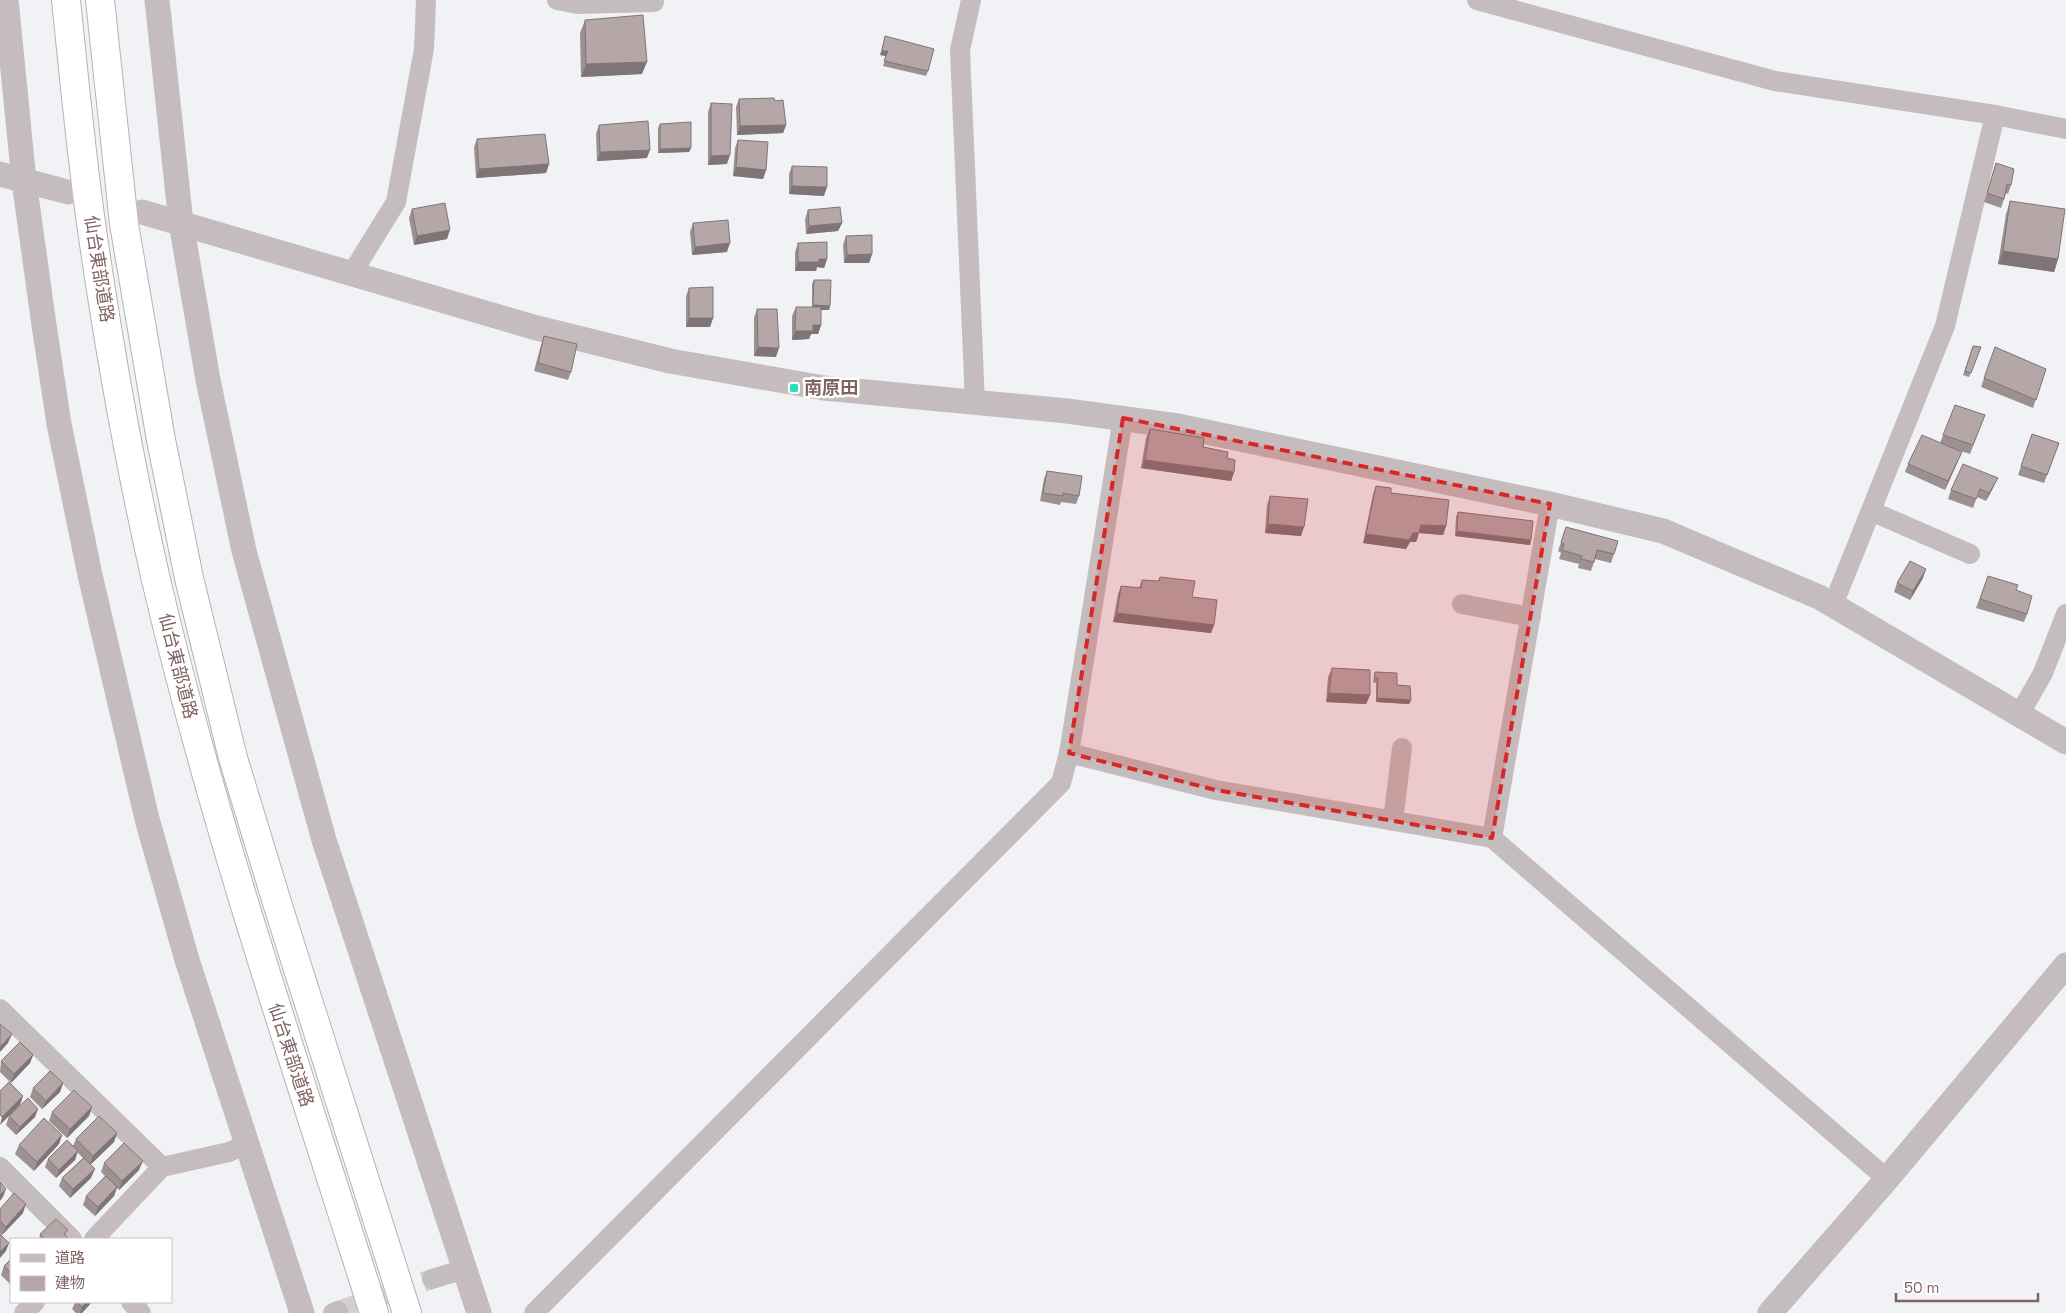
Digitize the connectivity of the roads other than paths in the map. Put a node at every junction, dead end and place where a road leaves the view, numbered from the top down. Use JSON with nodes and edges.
{"nodes":[{"id":1,"x":6,"y":0,"type":"edge"},
{"id":2,"x":66,"y":0,"type":"edge"},
{"id":3,"x":100,"y":0,"type":"edge"},
{"id":4,"x":157,"y":0,"type":"edge"},
{"id":5,"x":426,"y":0,"type":"edge"},
{"id":6,"x":557,"y":0,"type":"edge"},
{"id":7,"x":654,"y":0,"type":"edge"},
{"id":8,"x":970,"y":0,"type":"edge"},
{"id":9,"x":1477,"y":0,"type":"edge"},
{"id":10,"x":1995,"y":115,"type":"junction"},
{"id":11,"x":2066,"y":129,"type":"edge"},
{"id":12,"x":0,"y":174,"type":"edge"},
{"id":13,"x":24,"y":181,"type":"junction"},
{"id":14,"x":68,"y":192,"type":"dead end"},
{"id":15,"x":142,"y":212,"type":"dead end"},
{"id":16,"x":182,"y":223,"type":"junction"},
{"id":17,"x":352,"y":273,"type":"junction"},
{"id":18,"x":975,"y":403,"type":"junction"},
{"id":19,"x":1123,"y":418,"type":"junction"},
{"id":20,"x":1550,"y":504,"type":"junction"},
{"id":21,"x":1871,"y":511,"type":"junction"},
{"id":22,"x":1970,"y":554,"type":"dead end"},
{"id":23,"x":1462,"y":604,"type":"dead end"},
{"id":24,"x":1832,"y":605,"type":"junction"},
{"id":25,"x":2066,"y":614,"type":"edge"},
{"id":26,"x":1530,"y":618,"type":"junction"},
{"id":27,"x":2019,"y":716,"type":"junction"},
{"id":28,"x":2066,"y":742,"type":"edge"},
{"id":29,"x":1402,"y":748,"type":"dead end"},
{"id":30,"x":1069,"y":753,"type":"junction"},
{"id":31,"x":1393,"y":821,"type":"junction"},
{"id":32,"x":1492,"y":838,"type":"junction"},
{"id":33,"x":2066,"y":965,"type":"edge"},
{"id":34,"x":0,"y":1009,"type":"edge"},
{"id":35,"x":246,"y":1144,"type":"junction"},
{"id":36,"x":0,"y":1167,"type":"edge"},
{"id":37,"x":162,"y":1168,"type":"junction"},
{"id":38,"x":1887,"y":1179,"type":"junction"},
{"id":39,"x":71,"y":1238,"type":"edge"},
{"id":40,"x":95,"y":1238,"type":"edge"},
{"id":41,"x":465,"y":1269,"type":"junction"},
{"id":42,"x":432,"y":1279,"type":"tunnel mouth"},
{"id":43,"x":34,"y":1303,"type":"edge"},
{"id":44,"x":132,"y":1303,"type":"edge"},
{"id":45,"x":24,"y":1313,"type":"edge"},
{"id":46,"x":141,"y":1313,"type":"edge"},
{"id":47,"x":302,"y":1313,"type":"edge"},
{"id":48,"x":374,"y":1313,"type":"edge"},
{"id":49,"x":407,"y":1313,"type":"edge"},
{"id":50,"x":479,"y":1313,"type":"edge"},
{"id":51,"x":534,"y":1313,"type":"edge"},
{"id":52,"x":1770,"y":1313,"type":"edge"}],
"edges":[{"from":1,"to":13,"type":"street"},
{"from":2,"to":48,"type":"highway","name":"仙台東部道路"},
{"from":3,"to":49,"type":"highway","name":"仙台東部道路"},
{"from":4,"to":16,"type":"street"},
{"from":5,"to":17,"type":"street"},
{"from":6,"to":7,"type":"street"},
{"from":8,"to":18,"type":"street"},
{"from":9,"to":10,"type":"street"},
{"from":10,"to":11,"type":"street"},
{"from":10,"to":21,"type":"street"},
{"from":12,"to":13,"type":"street"},
{"from":13,"to":14,"type":"street"},
{"from":13,"to":35,"type":"street"},
{"from":15,"to":16,"type":"street"},
{"from":16,"to":17,"type":"street"},
{"from":16,"to":41,"type":"street"},
{"from":17,"to":18,"type":"street"},
{"from":18,"to":19,"type":"street"},
{"from":19,"to":20,"type":"street"},
{"from":19,"to":30,"type":"street"},
{"from":20,"to":24,"type":"street"},
{"from":20,"to":26,"type":"street"},
{"from":21,"to":22,"type":"street"},
{"from":21,"to":24,"type":"street"},
{"from":23,"to":26,"type":"street"},
{"from":24,"to":27,"type":"street"},
{"from":25,"to":27,"type":"street"},
{"from":26,"to":32,"type":"street"},
{"from":27,"to":28,"type":"street"},
{"from":29,"to":31,"type":"street"},
{"from":30,"to":31,"type":"street"},
{"from":30,"to":51,"type":"street"},
{"from":31,"to":32,"type":"street"},
{"from":32,"to":38,"type":"street"},
{"from":33,"to":38,"type":"street"},
{"from":34,"to":37,"type":"street"},
{"from":35,"to":37,"type":"street"},
{"from":35,"to":47,"type":"street"},
{"from":36,"to":39,"type":"street"},
{"from":37,"to":40,"type":"street"},
{"from":38,"to":52,"type":"street"},
{"from":41,"to":42,"type":"street"},
{"from":41,"to":50,"type":"street"},
{"from":43,"to":45,"type":"street"},
{"from":44,"to":46,"type":"street"}]}
